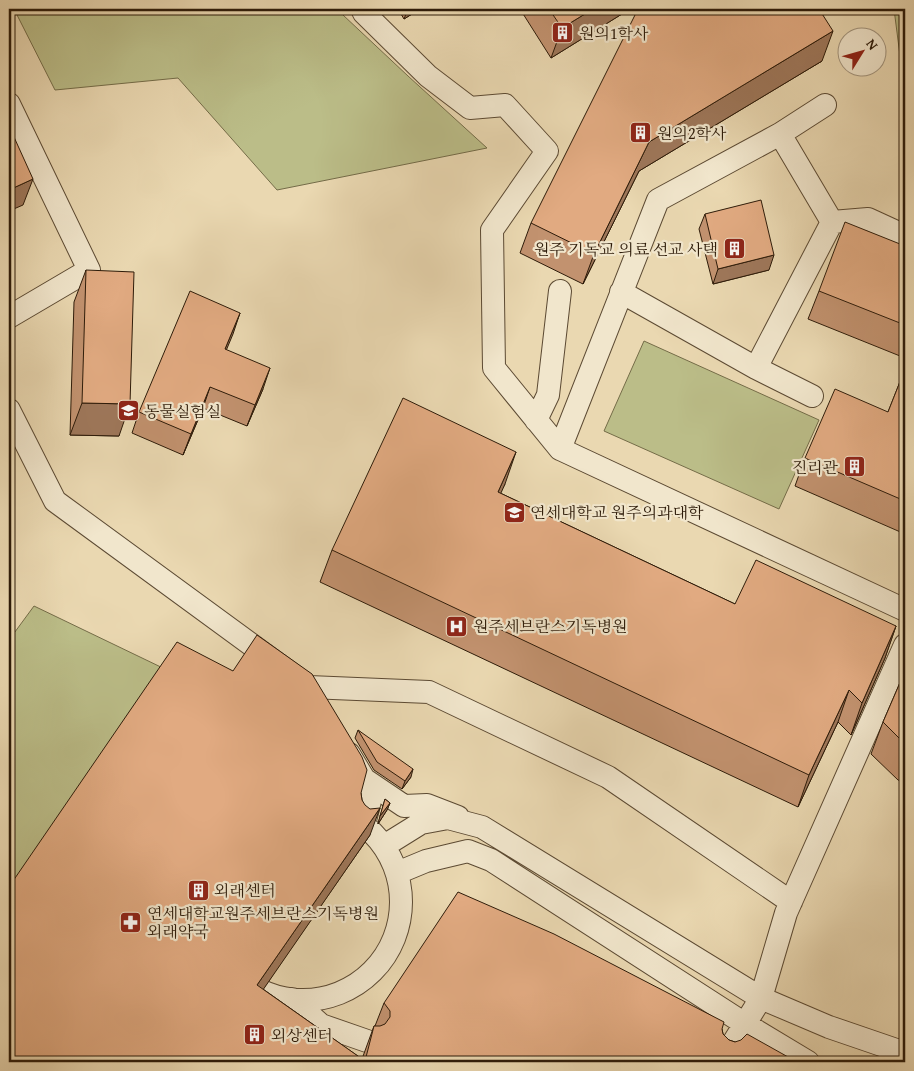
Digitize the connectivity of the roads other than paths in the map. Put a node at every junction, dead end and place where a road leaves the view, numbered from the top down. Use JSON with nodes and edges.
{"nodes":[{"id":1,"x":362,"y":9,"type":"edge"},
{"id":2,"x":9,"y":104,"type":"edge"},
{"id":3,"x":825,"y":105,"type":"dead end"},
{"id":4,"x":780,"y":134,"type":"junction"},
{"id":5,"x":832,"y":222,"type":"junction"},
{"id":6,"x":905,"y":236,"type":"edge"},
{"id":7,"x":560,"y":291,"type":"dead end"},
{"id":8,"x":622,"y":292,"type":"junction"},
{"id":9,"x":9,"y":318,"type":"edge"},
{"id":10,"x":756,"y":368,"type":"junction"},
{"id":11,"x":812,"y":396,"type":"dead end"},
{"id":12,"x":9,"y":410,"type":"edge"},
{"id":13,"x":536,"y":420,"type":"junction"},
{"id":14,"x":560,"y":449,"type":"junction"},
{"id":15,"x":905,"y":610,"type":"edge"},
{"id":16,"x":905,"y":645,"type":"edge"},
{"id":17,"x":308,"y":687,"type":"junction"},
{"id":18,"x":324,"y":712,"type":"edge"},
{"id":19,"x":339,"y":737,"type":"edge"},
{"id":20,"x":364,"y":779,"type":"junction"},
{"id":21,"x":364,"y":824,"type":"junction"},
{"id":22,"x":482,"y":827,"type":"junction"},
{"id":23,"x":384,"y":846,"type":"junction"},
{"id":24,"x":398,"y":873,"type":"junction"},
{"id":25,"x":791,"y":902,"type":"junction"},
{"id":26,"x":346,"y":990,"type":"junction"},
{"id":27,"x":761,"y":998,"type":"junction"},
{"id":28,"x":292,"y":999,"type":"junction"},
{"id":29,"x":745,"y":1024,"type":"junction"},
{"id":30,"x":905,"y":1053,"type":"edge"},
{"id":31,"x":725,"y":1056,"type":"edge"},
{"id":32,"x":808,"y":1062,"type":"edge"}],
"edges":[{"from":1,"to":13,"type":"lane"},
{"from":2,"to":9,"type":"lane"},
{"from":3,"to":4,"type":"lane"},
{"from":4,"to":5,"type":"lane"},
{"from":4,"to":8,"type":"lane"},
{"from":5,"to":6,"type":"lane"},
{"from":5,"to":10,"type":"lane"},
{"from":7,"to":13,"type":"lane"},
{"from":8,"to":10,"type":"lane"},
{"from":8,"to":14,"type":"lane"},
{"from":10,"to":11,"type":"lane"},
{"from":12,"to":17,"type":"lane"},
{"from":13,"to":14,"type":"lane"},
{"from":14,"to":15,"type":"lane"},
{"from":16,"to":25,"type":"lane"},
{"from":17,"to":18,"type":"lane"},
{"from":17,"to":25,"type":"lane"},
{"from":19,"to":20,"type":"lane"},
{"from":20,"to":21,"type":"lane"},
{"from":20,"to":22,"type":"lane"},
{"from":21,"to":23,"type":"lane"},
{"from":21,"to":28,"type":"lane"},
{"from":22,"to":23,"type":"lane"},
{"from":22,"to":27,"type":"lane"},
{"from":23,"to":24,"type":"lane"},
{"from":24,"to":26,"type":"lane"},
{"from":24,"to":29,"type":"lane"},
{"from":25,"to":27,"type":"lane"},
{"from":26,"to":28,"type":"lane"},
{"from":26,"to":28,"type":"lane"},
{"from":27,"to":29,"type":"lane"},
{"from":27,"to":30,"type":"lane"},
{"from":29,"to":31,"type":"lane"},
{"from":29,"to":32,"type":"lane"}]}
